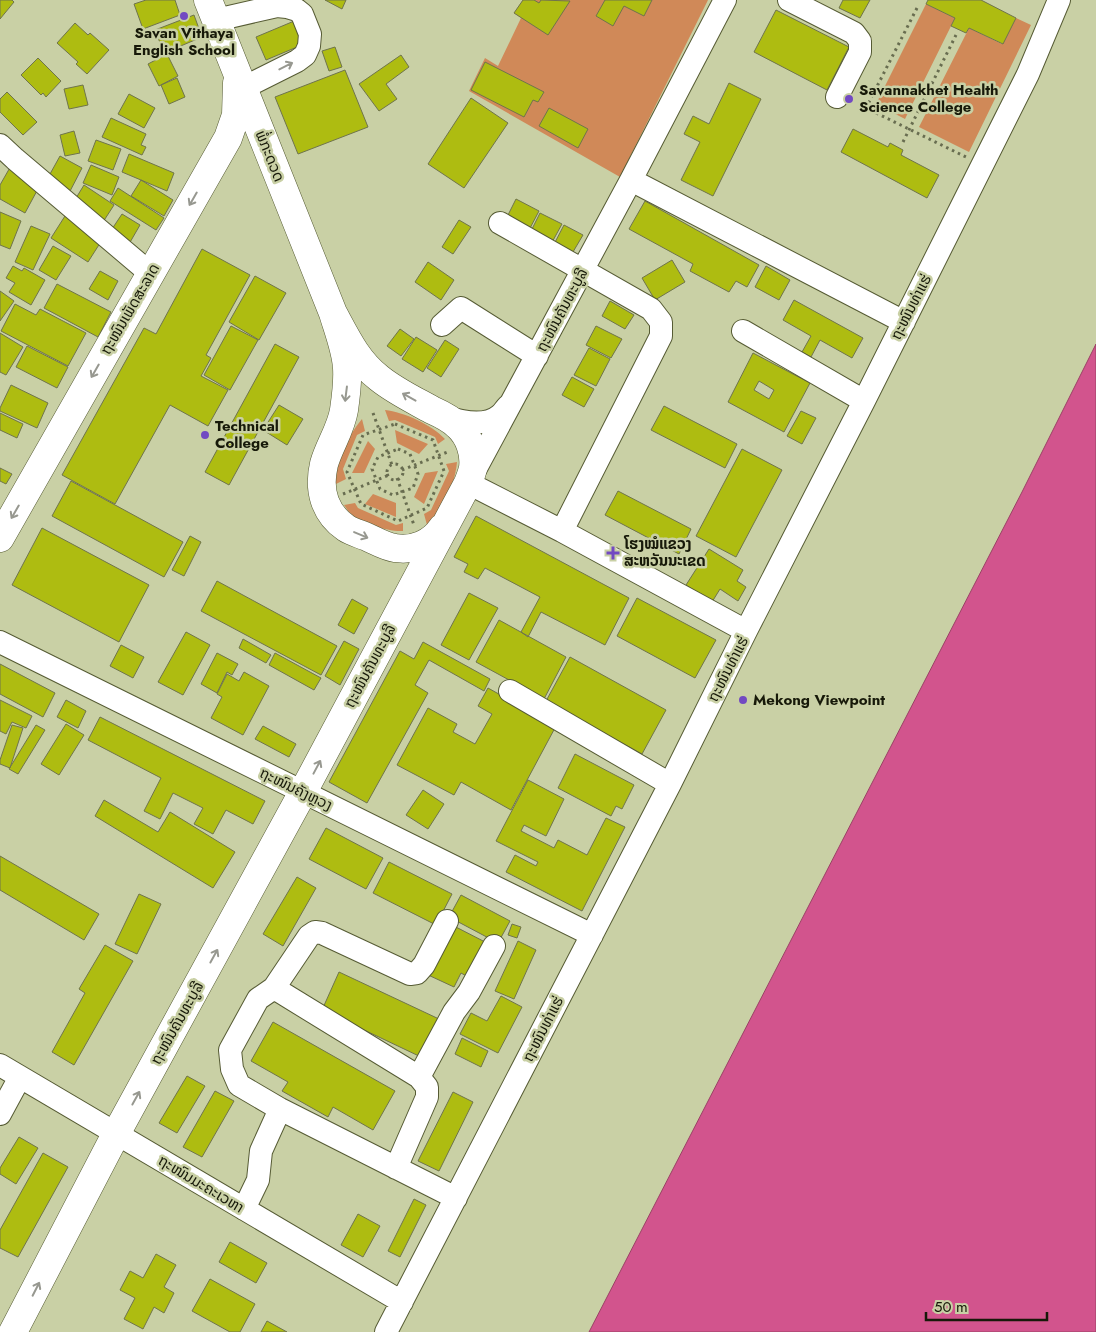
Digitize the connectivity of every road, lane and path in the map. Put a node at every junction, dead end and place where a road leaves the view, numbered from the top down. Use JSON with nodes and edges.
{"nodes":[{"id":1,"x":725,"y":0,"type":"edge"},
{"id":2,"x":789,"y":0,"type":"edge"},
{"id":3,"x":1052,"y":2,"type":"edge"},
{"id":4,"x":917,"y":8,"type":"dead end"},
{"id":5,"x":212,"y":10,"type":"edge"},
{"id":6,"x":956,"y":35,"type":"dead end"},
{"id":7,"x":240,"y":81,"type":"junction"},
{"id":8,"x":837,"y":97,"type":"dead end"},
{"id":9,"x":909,"y":130,"type":"junction"},
{"id":10,"x":904,"y":142,"type":"dead end"},
{"id":11,"x":0,"y":145,"type":"edge"},
{"id":12,"x":215,"y":162,"type":"junction"},
{"id":13,"x":982,"y":166,"type":"junction"},
{"id":14,"x":276,"y":170,"type":"junction"},
{"id":15,"x":631,"y":180,"type":"junction"},
{"id":16,"x":500,"y":222,"type":"dead end"},
{"id":17,"x":583,"y":270,"type":"junction"},
{"id":18,"x":150,"y":274,"type":"junction"},
{"id":19,"x":333,"y":313,"type":"junction"},
{"id":20,"x":904,"y":322,"type":"junction"},
{"id":21,"x":442,"y":324,"type":"dead end"},
{"id":22,"x":744,"y":331,"type":"dead end"},
{"id":23,"x":537,"y":356,"type":"junction"},
{"id":24,"x":515,"y":398,"type":"junction"},
{"id":25,"x":864,"y":402,"type":"junction"},
{"id":26,"x":373,"y":413,"type":"dead end"},
{"id":27,"x":446,"y":417,"type":"junction"},
{"id":28,"x":379,"y":430,"type":"junction"},
{"id":29,"x":388,"y":453,"type":"junction"},
{"id":30,"x":392,"y":465,"type":"junction"},
{"id":31,"x":415,"y":465,"type":"junction"},
{"id":32,"x":402,"y":470,"type":"junction"},
{"id":33,"x":389,"y":475,"type":"junction"},
{"id":34,"x":397,"y":478,"type":"junction"},
{"id":35,"x":376,"y":480,"type":"junction"},
{"id":36,"x":468,"y":483,"type":"junction"},
{"id":37,"x":354,"y":490,"type":"junction"},
{"id":38,"x":402,"y":492,"type":"junction"},
{"id":39,"x":340,"y":495,"type":"dead end"},
{"id":40,"x":411,"y":515,"type":"junction"},
{"id":41,"x":448,"y":521,"type":"junction"},
{"id":42,"x":562,"y":531,"type":"junction"},
{"id":43,"x":0,"y":538,"type":"edge"},
{"id":44,"x":422,"y":545,"type":"junction"},
{"id":45,"x":746,"y":631,"type":"junction"},
{"id":46,"x":0,"y":642,"type":"edge"},
{"id":47,"x":510,"y":690,"type":"dead end"},
{"id":48,"x":670,"y":784,"type":"junction"},
{"id":49,"x":303,"y":792,"type":"junction"},
{"id":50,"x":447,"y":921,"type":"dead end"},
{"id":51,"x":592,"y":935,"type":"junction"},
{"id":52,"x":494,"y":946,"type":"dead end"},
{"id":53,"x":274,"y":988,"type":"junction"},
{"id":54,"x":0,"y":1065,"type":"edge"},
{"id":55,"x":20,"y":1077,"type":"junction"},
{"id":56,"x":419,"y":1077,"type":"junction"},
{"id":57,"x":280,"y":1109,"type":"junction"},
{"id":58,"x":0,"y":1114,"type":"edge"},
{"id":59,"x":116,"y":1134,"type":"junction"},
{"id":60,"x":396,"y":1168,"type":"junction"},
{"id":61,"x":456,"y":1198,"type":"junction"},
{"id":62,"x":244,"y":1209,"type":"junction"},
{"id":63,"x":402,"y":1302,"type":"junction"},
{"id":64,"x":11,"y":1330,"type":"edge"},
{"id":65,"x":386,"y":1332,"type":"edge"}],
"edges":[{"from":1,"to":15,"type":"street","name":"ຖະໜົນຄັນທະບູລີ"},
{"from":2,"to":8,"type":"street"},
{"from":3,"to":13,"type":"street","name":"ຖະໜົນທ່າແຮ່"},
{"from":4,"to":9,"type":"path"},
{"from":5,"to":7,"type":"main road","name":"ພໍ່ກະດວດ"},
{"from":7,"to":5,"type":"street","one_way":true},
{"from":6,"to":9,"type":"path"},
{"from":7,"to":12,"type":"main road","name":"ຖະໜົນເພັດສະລາດ"},
{"from":7,"to":14,"type":"main road","name":"ພໍ່ກະດວດ"},
{"from":9,"to":10,"type":"path"},
{"from":9,"to":13,"type":"path"},
{"from":11,"to":18,"type":"street"},
{"from":12,"to":14,"type":"main road"},
{"from":12,"to":18,"type":"main road","name":"ຖະໜົນເພັດສະລາດ","one_way":true},
{"from":13,"to":20,"type":"street","name":"ຖະໜົນທ່າແຮ່"},
{"from":14,"to":19,"type":"main road","name":"ພໍ່ກະດວດ"},
{"from":15,"to":17,"type":"street","name":"ຖະໜົນຄັນທະບູລີ"},
{"from":15,"to":20,"type":"street"},
{"from":16,"to":17,"type":"street"},
{"from":17,"to":23,"type":"street","name":"ຖະໜົນຄັນທະບູລີ"},
{"from":17,"to":42,"type":"street"},
{"from":18,"to":43,"type":"main road","name":"ຖະໜົນເພັດສະລາດ","one_way":true},
{"from":27,"to":19,"type":"main road","one_way":true},
{"from":19,"to":44,"type":"main road","one_way":true},
{"from":20,"to":25,"type":"street","name":"ຖະໜົນທ່າແຮ່"},
{"from":21,"to":23,"type":"street"},
{"from":22,"to":25,"type":"street"},
{"from":23,"to":24,"type":"street","name":"ຖະໜົນຄັນທະບູລີ"},
{"from":24,"to":27,"type":"street"},
{"from":24,"to":36,"type":"street","name":"ຖະໜົນຄັນທະບູລີ"},
{"from":25,"to":45,"type":"street","name":"ຖະໜົນທ່າແຮ່"},
{"from":26,"to":28,"type":"path"},
{"from":27,"to":36,"type":"main road"},
{"from":28,"to":29,"type":"path"},
{"from":28,"to":37,"type":"path"},
{"from":28,"to":40,"type":"path"},
{"from":29,"to":30,"type":"path"},
{"from":29,"to":31,"type":"path"},
{"from":29,"to":35,"type":"path"},
{"from":30,"to":32,"type":"path"},
{"from":30,"to":33,"type":"path"},
{"from":31,"to":32,"type":"path"},
{"from":31,"to":38,"type":"path"},
{"from":32,"to":34,"type":"path"},
{"from":33,"to":34,"type":"path"},
{"from":33,"to":35,"type":"path"},
{"from":34,"to":38,"type":"path"},
{"from":35,"to":37,"type":"path"},
{"from":35,"to":38,"type":"path"},
{"from":36,"to":41,"type":"main road","name":"ຖະໜົນຄັນທະບູລີ"},
{"from":36,"to":42,"type":"street"},
{"from":37,"to":39,"type":"path"},
{"from":37,"to":40,"type":"path"},
{"from":38,"to":40,"type":"path"},
{"from":40,"to":44,"type":"path"},
{"from":41,"to":44,"type":"main road"},
{"from":49,"to":41,"type":"main road","name":"ຖະໜົນຄັນທະບູລີ","one_way":true},
{"from":42,"to":45,"type":"street"},
{"from":45,"to":48,"type":"street","name":"ຖະໜົນທ່າແຮ່"},
{"from":46,"to":49,"type":"street","name":"ຖະໜົນຄັງຫຼວງ"},
{"from":47,"to":48,"type":"street"},
{"from":48,"to":51,"type":"street","name":"ຖະໜົນທ່າແຮ່"},
{"from":49,"to":51,"type":"street","name":"ຖະໜົນຄັງຫຼວງ"},
{"from":59,"to":49,"type":"main road","name":"ຖະໜົນຄັນທະບູລີ","one_way":true},
{"from":50,"to":53,"type":"street"},
{"from":51,"to":61,"type":"street","name":"ຖະໜົນທ່າແຮ່"},
{"from":52,"to":56,"type":"street"},
{"from":53,"to":56,"type":"street"},
{"from":53,"to":57,"type":"street"},
{"from":54,"to":55,"type":"street","name":"ຖະໜົນມະຄະເວຫາ"},
{"from":55,"to":58,"type":"street"},
{"from":55,"to":59,"type":"street","name":"ຖະໜົນມະຄະເວຫາ"},
{"from":56,"to":60,"type":"street"},
{"from":57,"to":60,"type":"street"},
{"from":57,"to":62,"type":"street"},
{"from":59,"to":62,"type":"street","name":"ຖະໜົນມະຄະເວຫາ"},
{"from":64,"to":59,"type":"main road","name":"ຖະໜົນຄັນທະບູລີ","one_way":true},
{"from":60,"to":61,"type":"street"},
{"from":61,"to":63,"type":"street","name":"ຖະໜົນທ່າແຮ່"},
{"from":62,"to":63,"type":"street","name":"ຖະໜົນມະຄະເວຫາ"},
{"from":63,"to":65,"type":"street","name":"ຖະໜົນທ່າແຮ່"}]}
